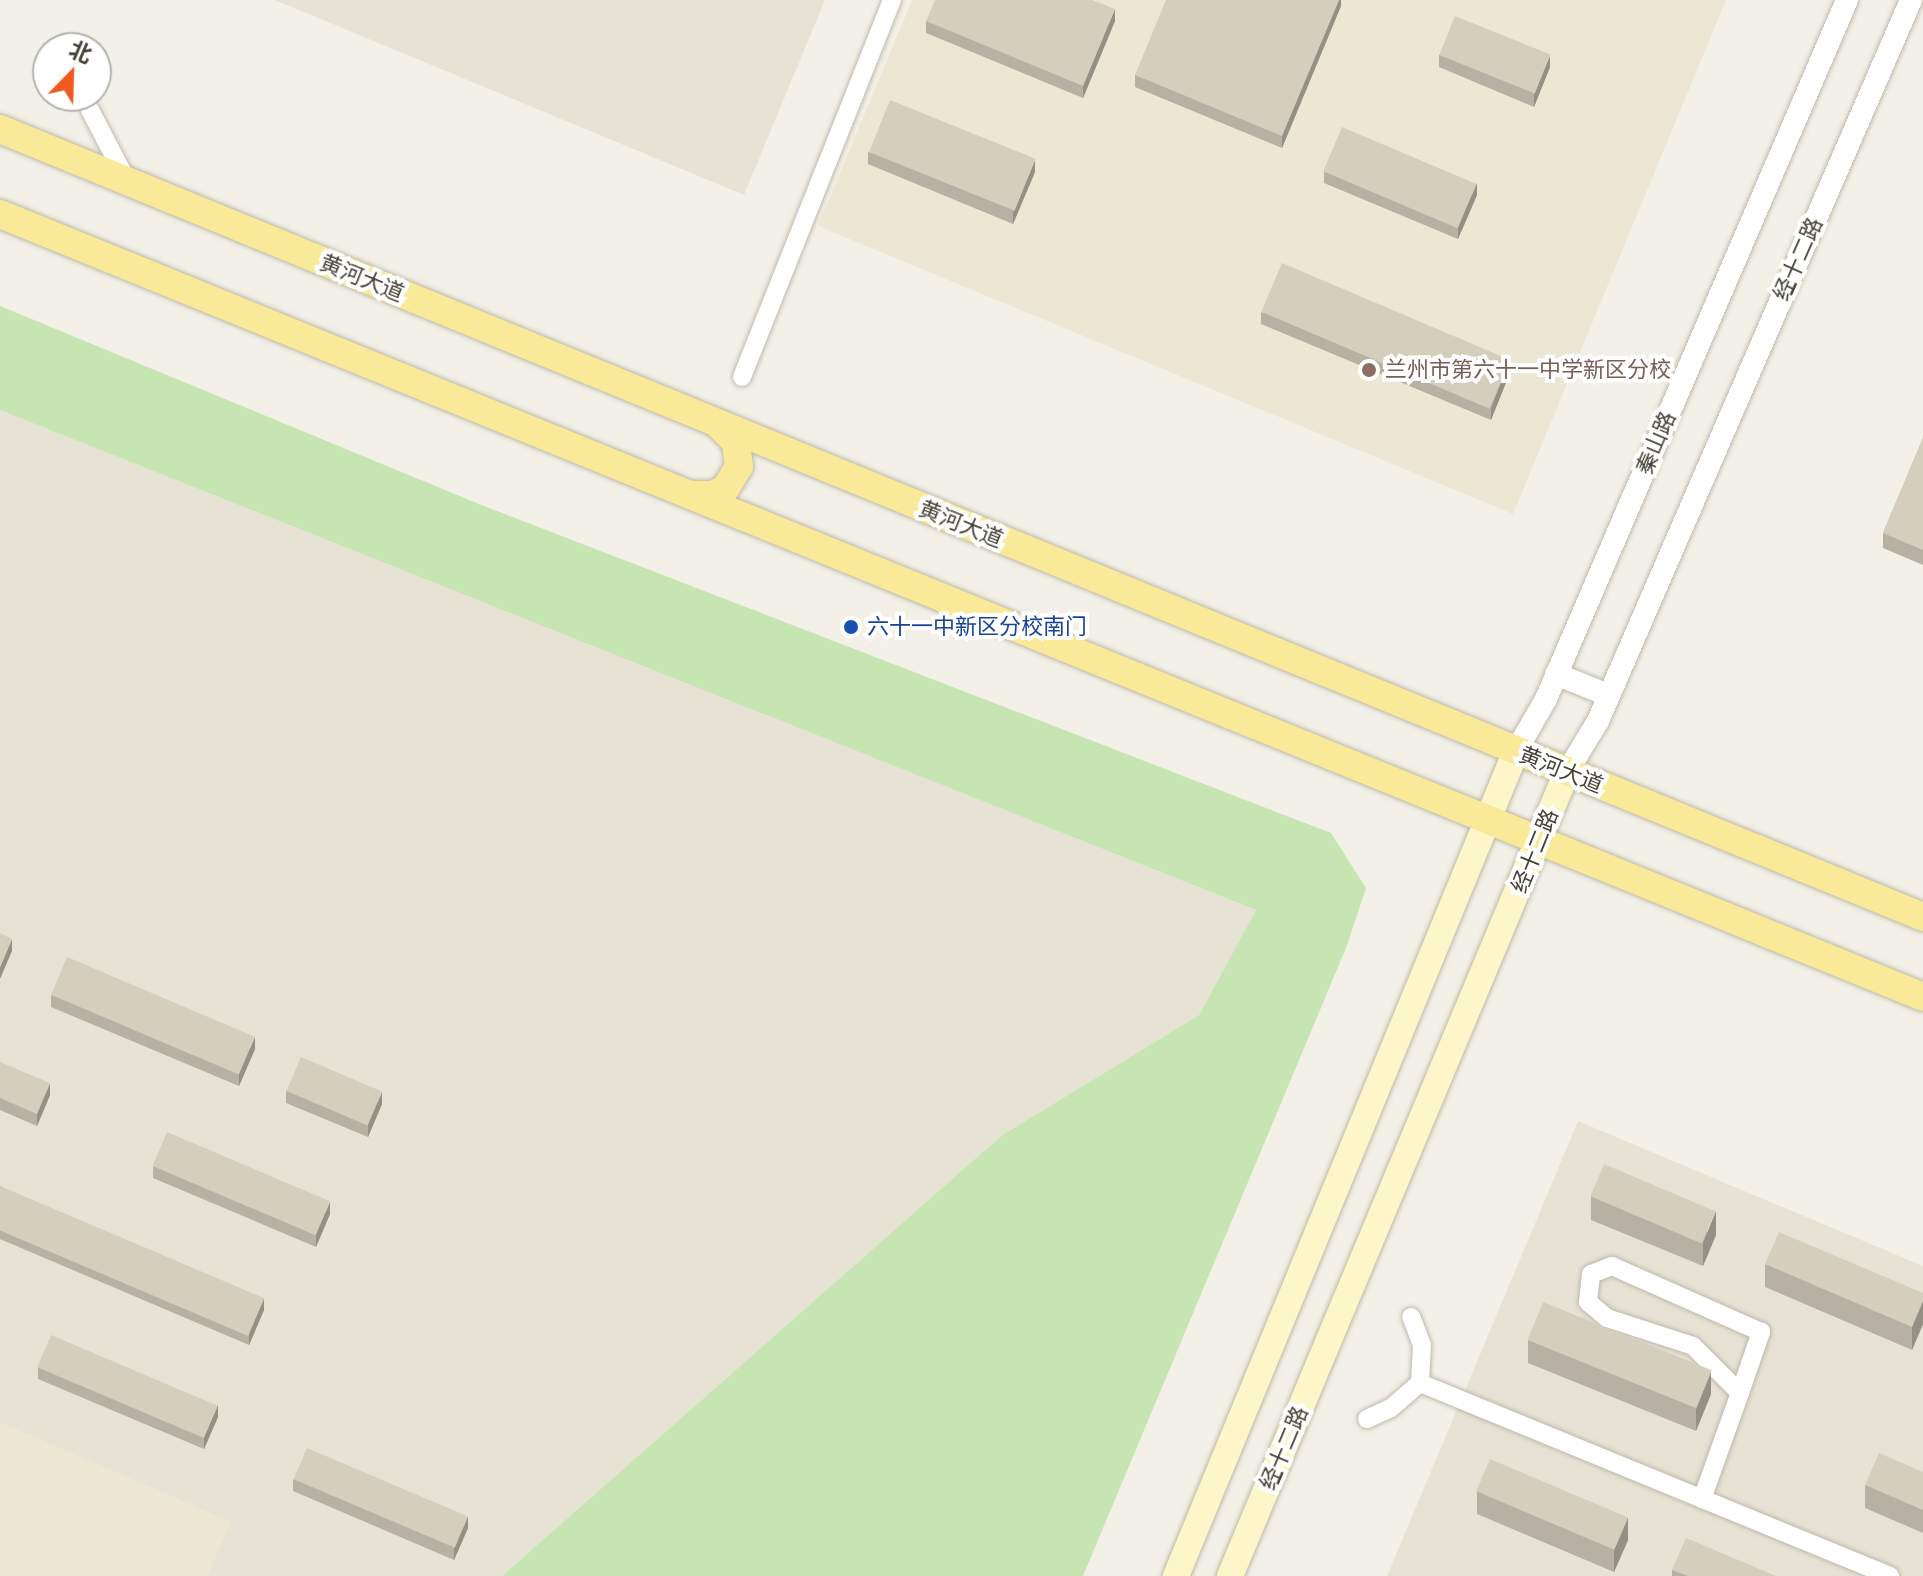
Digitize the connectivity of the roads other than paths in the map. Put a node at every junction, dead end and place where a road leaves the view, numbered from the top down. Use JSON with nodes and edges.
{"nodes":[{"id":1,"x":892,"y":0,"type":"edge"},
{"id":2,"x":1847,"y":0,"type":"edge"},
{"id":3,"x":1911,"y":0,"type":"edge"},
{"id":4,"x":91,"y":112,"type":"edge"},
{"id":5,"x":0,"y":129,"type":"edge"},
{"id":6,"x":127,"y":181,"type":"junction"},
{"id":7,"x":0,"y":214,"type":"edge"},
{"id":8,"x":742,"y":377,"type":"dead end"},
{"id":9,"x":717,"y":424,"type":"junction"},
{"id":10,"x":687,"y":494,"type":"junction"},
{"id":11,"x":1556,"y":674,"type":"junction"},
{"id":12,"x":1608,"y":695,"type":"junction"},
{"id":13,"x":1516,"y":751,"type":"junction"},
{"id":14,"x":1567,"y":772,"type":"junction"},
{"id":15,"x":1488,"y":820,"type":"junction"},
{"id":16,"x":1540,"y":841,"type":"junction"},
{"id":17,"x":1923,"y":917,"type":"edge"},
{"id":18,"x":1923,"y":997,"type":"edge"},
{"id":19,"x":1411,"y":1317,"type":"dead end"},
{"id":20,"x":1420,"y":1383,"type":"junction"},
{"id":21,"x":1740,"y":1393,"type":"junction"},
{"id":22,"x":1367,"y":1419,"type":"dead end"},
{"id":23,"x":1702,"y":1499,"type":"junction"},
{"id":24,"x":1176,"y":1576,"type":"edge"},
{"id":25,"x":1230,"y":1576,"type":"edge"},
{"id":26,"x":1890,"y":1576,"type":"edge"}],
"edges":[{"from":1,"to":8,"type":"street"},
{"from":2,"to":11,"type":"street","name":"秦山路"},
{"from":3,"to":12,"type":"street","name":"经十二路"},
{"from":4,"to":6,"type":"street"},
{"from":5,"to":6,"type":"main road","name":"黄河大道"},
{"from":6,"to":9,"type":"main road","name":"黄河大道"},
{"from":7,"to":10,"type":"main road"},
{"from":9,"to":10,"type":"main road"},
{"from":9,"to":13,"type":"main road","name":"黄河大道"},
{"from":10,"to":15,"type":"main road"},
{"from":11,"to":12,"type":"street"},
{"from":11,"to":13,"type":"street","name":"秦山路"},
{"from":12,"to":14,"type":"street","name":"经十二路"},
{"from":13,"to":14,"type":"main road","name":"黄河大道"},
{"from":13,"to":15,"type":"main road"},
{"from":14,"to":16,"type":"main road","name":"经十二路"},
{"from":14,"to":17,"type":"main road","name":"黄河大道"},
{"from":15,"to":16,"type":"main road"},
{"from":15,"to":24,"type":"main road"},
{"from":16,"to":18,"type":"main road"},
{"from":16,"to":25,"type":"main road","name":"经十二路"},
{"from":19,"to":20,"type":"street"},
{"from":20,"to":22,"type":"street"},
{"from":20,"to":23,"type":"street"},
{"from":21,"to":21,"type":"street"},
{"from":21,"to":23,"type":"street"},
{"from":23,"to":26,"type":"street"}]}
